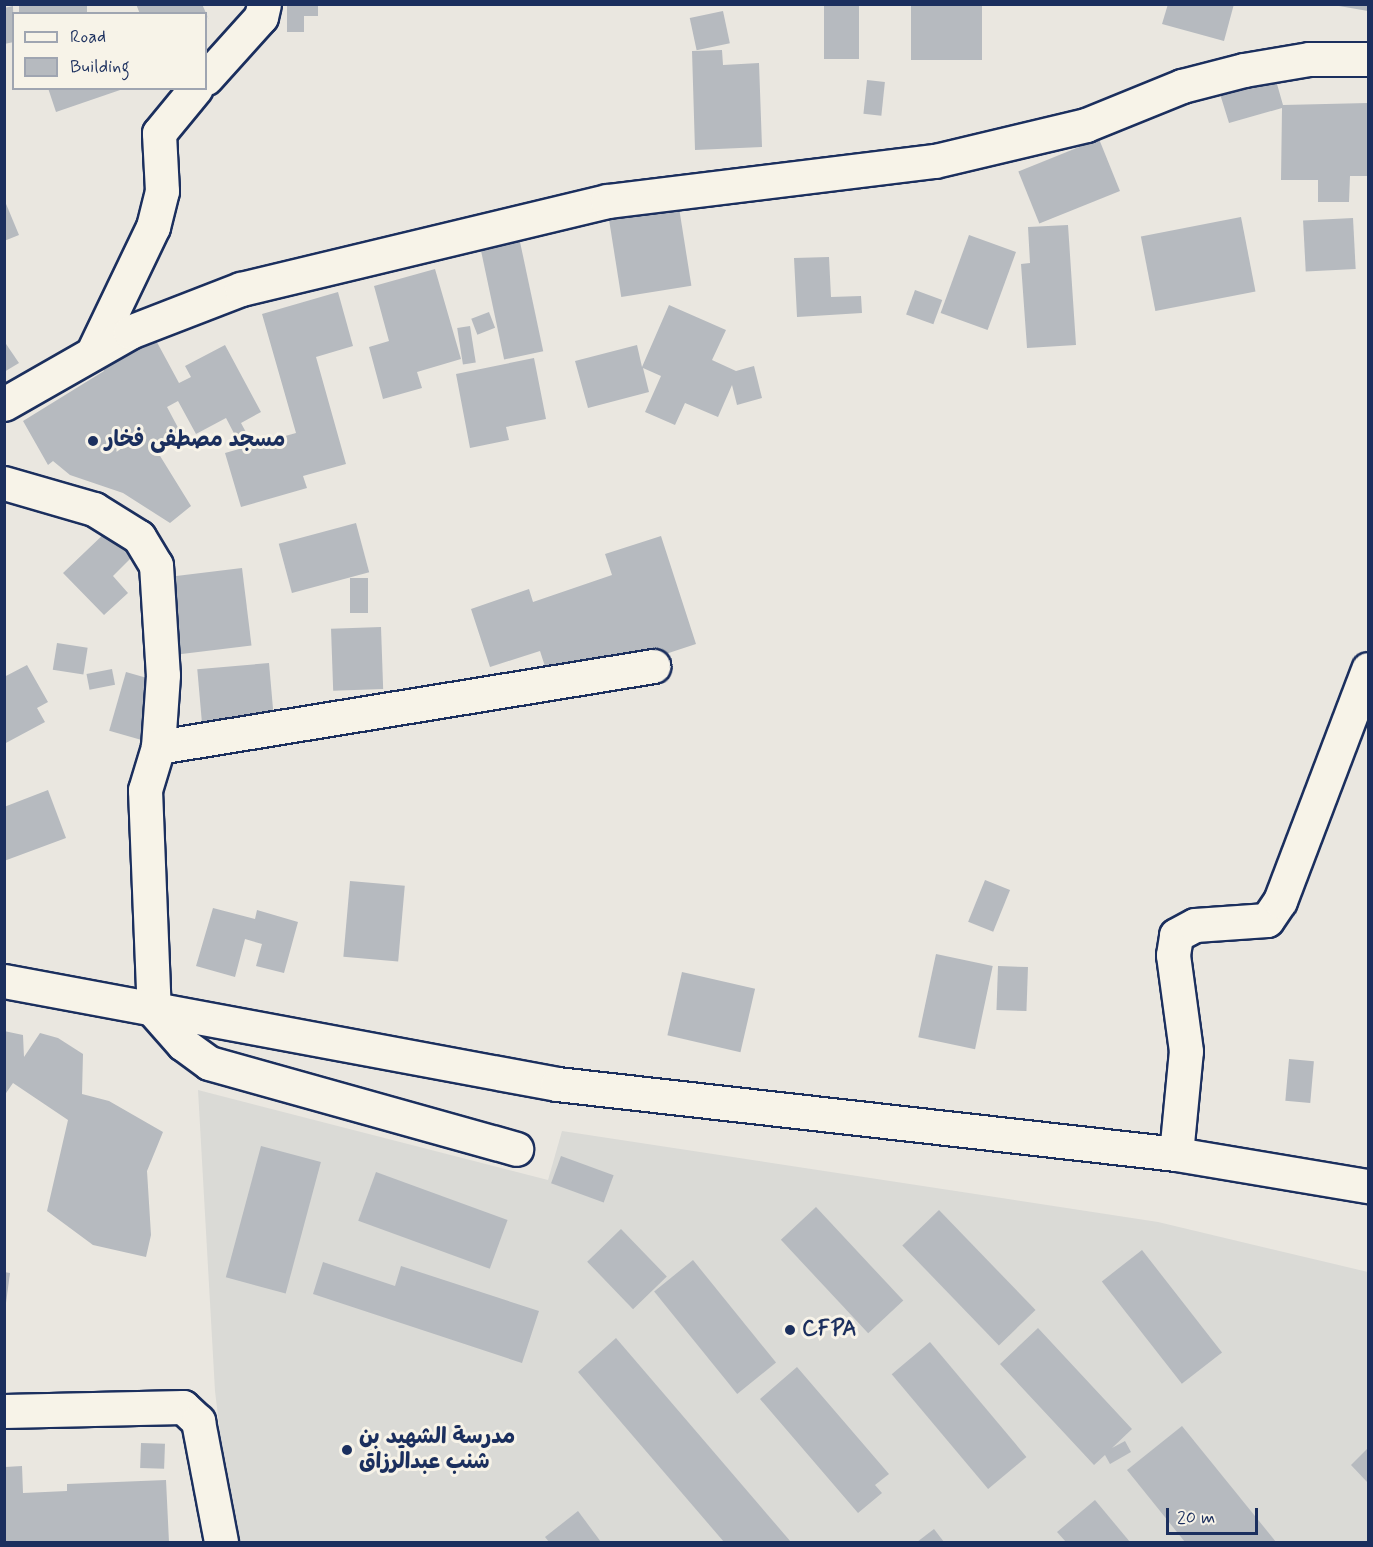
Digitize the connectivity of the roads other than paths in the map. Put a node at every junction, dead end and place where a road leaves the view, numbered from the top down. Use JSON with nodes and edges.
{"nodes":[{"id":1,"x":264,"y":4,"type":"edge"},
{"id":2,"x":1368,"y":59,"type":"edge"},
{"id":3,"x":207,"y":77,"type":"edge"},
{"id":4,"x":194,"y":90,"type":"edge"},
{"id":5,"x":93,"y":352,"type":"junction"},
{"id":6,"x":4,"y":404,"type":"edge"},
{"id":7,"x":4,"y":483,"type":"edge"},
{"id":8,"x":654,"y":666,"type":"dead end"},
{"id":9,"x":1368,"y":669,"type":"edge"},
{"id":10,"x":158,"y":747,"type":"junction"},
{"id":11,"x":4,"y":981,"type":"edge"},
{"id":12,"x":154,"y":1011,"type":"junction"},
{"id":13,"x":516,"y":1149,"type":"dead end"},
{"id":14,"x":1176,"y":1154,"type":"junction"},
{"id":15,"x":1368,"y":1186,"type":"edge"},
{"id":16,"x":4,"y":1411,"type":"edge"},
{"id":17,"x":221,"y":1542,"type":"edge"}],
"edges":[{"from":1,"to":3,"type":"street"},
{"from":2,"to":5,"type":"street"},
{"from":4,"to":5,"type":"street"},
{"from":5,"to":6,"type":"street"},
{"from":7,"to":10,"type":"street"},
{"from":8,"to":10,"type":"street"},
{"from":9,"to":14,"type":"street"},
{"from":10,"to":12,"type":"street"},
{"from":11,"to":12,"type":"street"},
{"from":12,"to":13,"type":"street"},
{"from":12,"to":14,"type":"street"},
{"from":14,"to":15,"type":"street"},
{"from":16,"to":17,"type":"street"}]}
